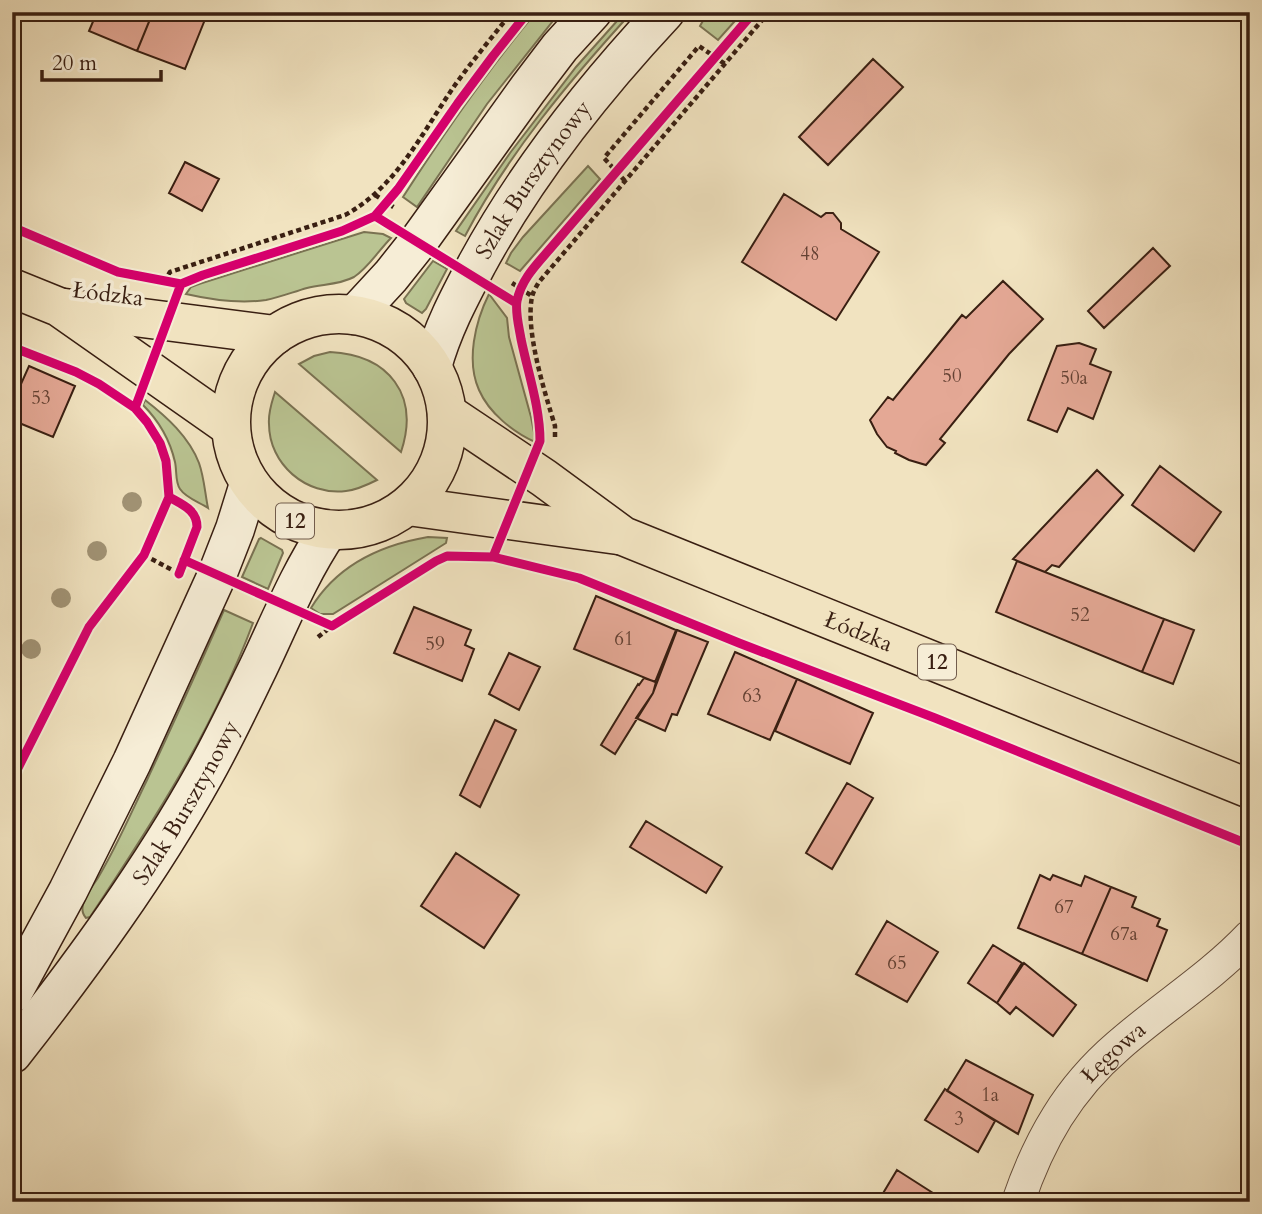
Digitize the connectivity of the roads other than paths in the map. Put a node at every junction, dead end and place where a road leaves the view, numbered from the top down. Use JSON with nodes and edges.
{"nodes":[{"id":1,"x":592,"y":12,"type":"edge"},
{"id":2,"x":665,"y":12,"type":"edge"},
{"id":3,"x":12,"y":288,"type":"edge"},
{"id":4,"x":59,"y":307,"type":"junction"},
{"id":5,"x":355,"y":315,"type":"junction"},
{"id":6,"x":275,"y":335,"type":"junction"},
{"id":7,"x":432,"y":367,"type":"junction"},
{"id":8,"x":447,"y":413,"type":"junction"},
{"id":9,"x":230,"y":427,"type":"junction"},
{"id":10,"x":249,"y":484,"type":"junction"},
{"id":11,"x":408,"y":506,"type":"junction"},
{"id":12,"x":328,"y":531,"type":"junction"},
{"id":13,"x":623,"y":536,"type":"junction"},
{"id":14,"x":1250,"y":789,"type":"edge"},
{"id":15,"x":1250,"y":936,"type":"edge"},
{"id":16,"x":12,"y":994,"type":"edge"},
{"id":17,"x":12,"y":1054,"type":"edge"},
{"id":18,"x":1018,"y":1202,"type":"edge"}],
"edges":[{"from":1,"to":5,"type":"main road"},
{"from":2,"to":7,"type":"main road","name":"Szlak Bursztynowy"},
{"from":3,"to":4,"type":"main road","name":"Łódzka"},
{"from":4,"to":6,"type":"main road","name":"Łódzka"},
{"from":4,"to":9,"type":"main road","name":"Łódzka"},
{"from":5,"to":6,"type":"main road","number":"12"},
{"from":5,"to":7,"type":"main road","number":"12"},
{"from":6,"to":9,"type":"main road","number":"12"},
{"from":7,"to":8,"type":"main road","number":"12"},
{"from":8,"to":11,"type":"main road","number":"12"},
{"from":8,"to":13,"type":"main road","name":"Łódzka","number":"12"},
{"from":9,"to":10,"type":"main road","number":"12"},
{"from":10,"to":12,"type":"main road","number":"12"},
{"from":10,"to":16,"type":"main road"},
{"from":11,"to":12,"type":"main road","number":"12"},
{"from":11,"to":13,"type":"main road","name":"Łódzka","number":"12"},
{"from":12,"to":17,"type":"main road","name":"Szlak Bursztynowy"},
{"from":13,"to":14,"type":"main road","name":"Łódzka","number":"12"},
{"from":15,"to":18,"type":"street","name":"Łęgowa"}]}
